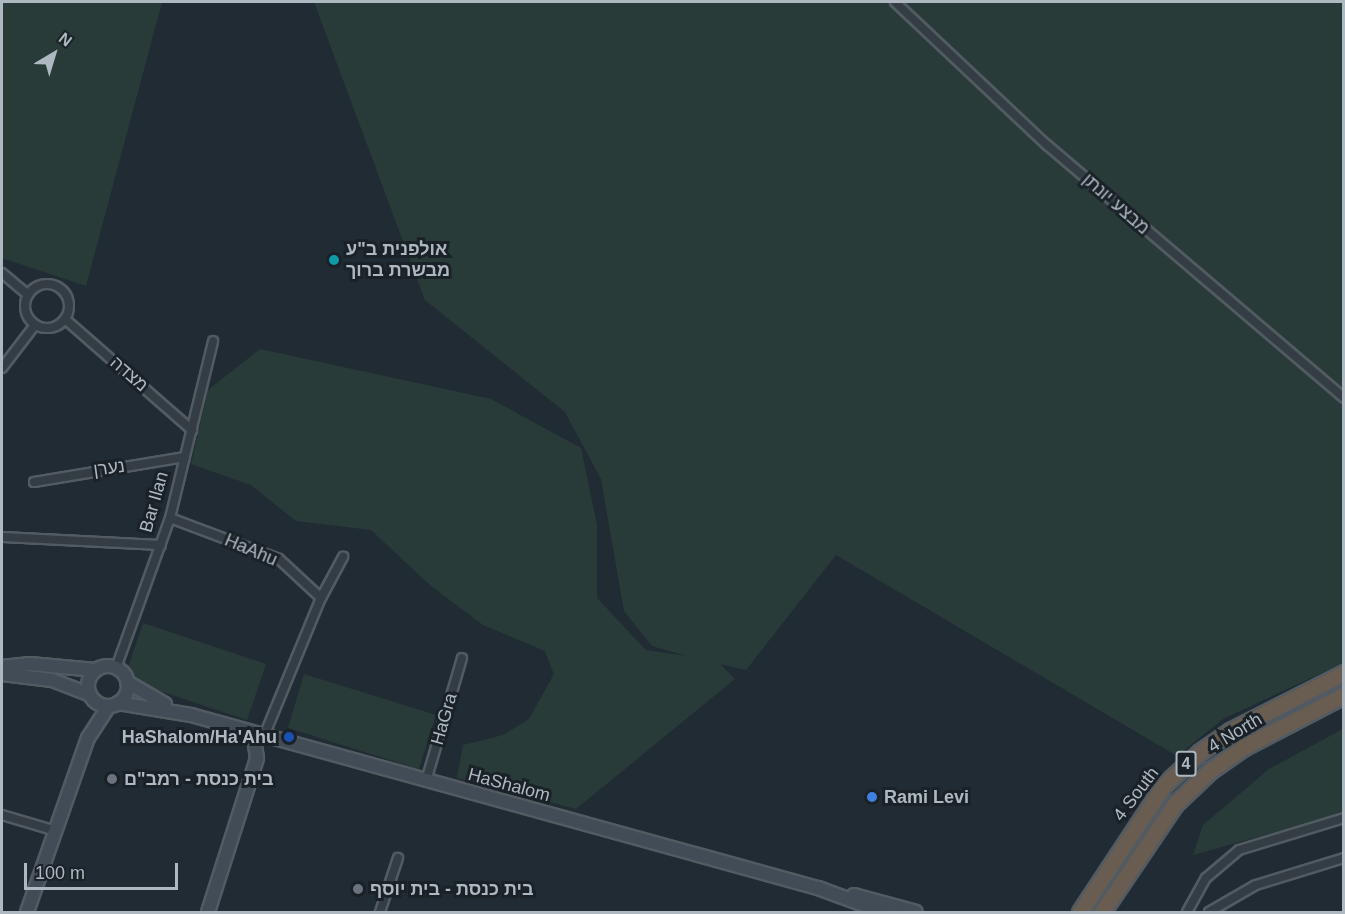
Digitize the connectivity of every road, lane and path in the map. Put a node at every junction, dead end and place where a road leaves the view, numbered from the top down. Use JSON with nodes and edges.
{"nodes":[{"id":1,"x":895,"y":2,"type":"edge"},
{"id":2,"x":2,"y":273,"type":"edge"},
{"id":3,"x":28,"y":295,"type":"junction"},
{"id":4,"x":65,"y":319,"type":"junction"},
{"id":5,"x":35,"y":325,"type":"junction"},
{"id":6,"x":213,"y":341,"type":"dead end"},
{"id":7,"x":2,"y":368,"type":"edge"},
{"id":8,"x":1344,"y":398,"type":"edge"},
{"id":9,"x":192,"y":429,"type":"junction"},
{"id":10,"x":185,"y":457,"type":"junction"},
{"id":11,"x":34,"y":482,"type":"dead end"},
{"id":12,"x":170,"y":518,"type":"junction"},
{"id":13,"x":2,"y":537,"type":"edge"},
{"id":14,"x":161,"y":545,"type":"junction"},
{"id":15,"x":343,"y":557,"type":"dead end"},
{"id":16,"x":321,"y":598,"type":"junction"},
{"id":17,"x":462,"y":658,"type":"dead end"},
{"id":18,"x":2,"y":667,"type":"edge"},
{"id":19,"x":116,"y":668,"type":"junction"},
{"id":20,"x":96,"y":670,"type":"junction"},
{"id":21,"x":1344,"y":673,"type":"edge"},
{"id":22,"x":2,"y":674,"type":"edge"},
{"id":23,"x":128,"y":682,"type":"junction"},
{"id":24,"x":89,"y":694,"type":"junction"},
{"id":25,"x":1344,"y":696,"type":"edge"},
{"id":26,"x":113,"y":704,"type":"junction"},
{"id":27,"x":191,"y":715,"type":"junction"},
{"id":28,"x":259,"y":734,"type":"junction"},
{"id":29,"x":426,"y":781,"type":"junction"},
{"id":30,"x":2,"y":815,"type":"edge"},
{"id":31,"x":1344,"y":818,"type":"edge"},
{"id":32,"x":56,"y":831,"type":"junction"},
{"id":33,"x":398,"y":858,"type":"dead end"},
{"id":34,"x":1344,"y":858,"type":"edge"},
{"id":35,"x":818,"y":888,"type":"junction"},
{"id":36,"x":1081,"y":910,"type":"edge"},
{"id":37,"x":27,"y":912,"type":"edge"},
{"id":38,"x":207,"y":912,"type":"edge"},
{"id":39,"x":380,"y":912,"type":"edge"},
{"id":40,"x":883,"y":912,"type":"edge"},
{"id":41,"x":916,"y":912,"type":"edge"},
{"id":42,"x":1102,"y":912,"type":"edge"},
{"id":43,"x":1187,"y":912,"type":"edge"},
{"id":44,"x":1209,"y":912,"type":"edge"}],
"edges":[{"from":1,"to":8,"type":"street","name":"מבצע יונתן"},
{"from":2,"to":3,"type":"street"},
{"from":3,"to":4,"type":"street"},
{"from":3,"to":5,"type":"street"},
{"from":4,"to":5,"type":"street"},
{"from":4,"to":9,"type":"street","name":"מצדה"},
{"from":5,"to":7,"type":"street"},
{"from":6,"to":9,"type":"street","name":"Bar Ilan"},
{"from":9,"to":10,"type":"street","name":"Bar Ilan"},
{"from":10,"to":11,"type":"street","name":"נערן"},
{"from":10,"to":12,"type":"street","name":"Bar Ilan"},
{"from":12,"to":14,"type":"street","name":"Bar Ilan"},
{"from":12,"to":16,"type":"street","name":"HaAhu"},
{"from":13,"to":14,"type":"street"},
{"from":14,"to":19,"type":"street","name":"Bar Ilan"},
{"from":15,"to":16,"type":"street"},
{"from":16,"to":28,"type":"street"},
{"from":17,"to":29,"type":"street","name":"HaGra"},
{"from":18,"to":20,"type":"street"},
{"from":19,"to":20,"type":"street"},
{"from":19,"to":23,"type":"street"},
{"from":20,"to":24,"type":"street"},
{"from":21,"to":36,"type":"highway","name":"4 South","number":"4"},
{"from":22,"to":24,"type":"street"},
{"from":23,"to":26,"type":"street"},
{"from":23,"to":27,"type":"street","name":"HaShalom"},
{"from":24,"to":26,"type":"street"},
{"from":25,"to":42,"type":"highway","name":"4 North","number":"4"},
{"from":26,"to":27,"type":"street","name":"HaShalom"},
{"from":26,"to":32,"type":"street"},
{"from":27,"to":28,"type":"street","name":"HaShalom"},
{"from":28,"to":29,"type":"street","name":"HaShalom"},
{"from":28,"to":38,"type":"street"},
{"from":29,"to":35,"type":"street","name":"HaShalom"},
{"from":30,"to":32,"type":"street"},
{"from":31,"to":43,"type":"street"},
{"from":32,"to":37,"type":"street"},
{"from":33,"to":39,"type":"street"},
{"from":34,"to":44,"type":"street"},
{"from":35,"to":40,"type":"street","name":"HaShalom"},
{"from":35,"to":41,"type":"street","name":"HaShalom"}]}
